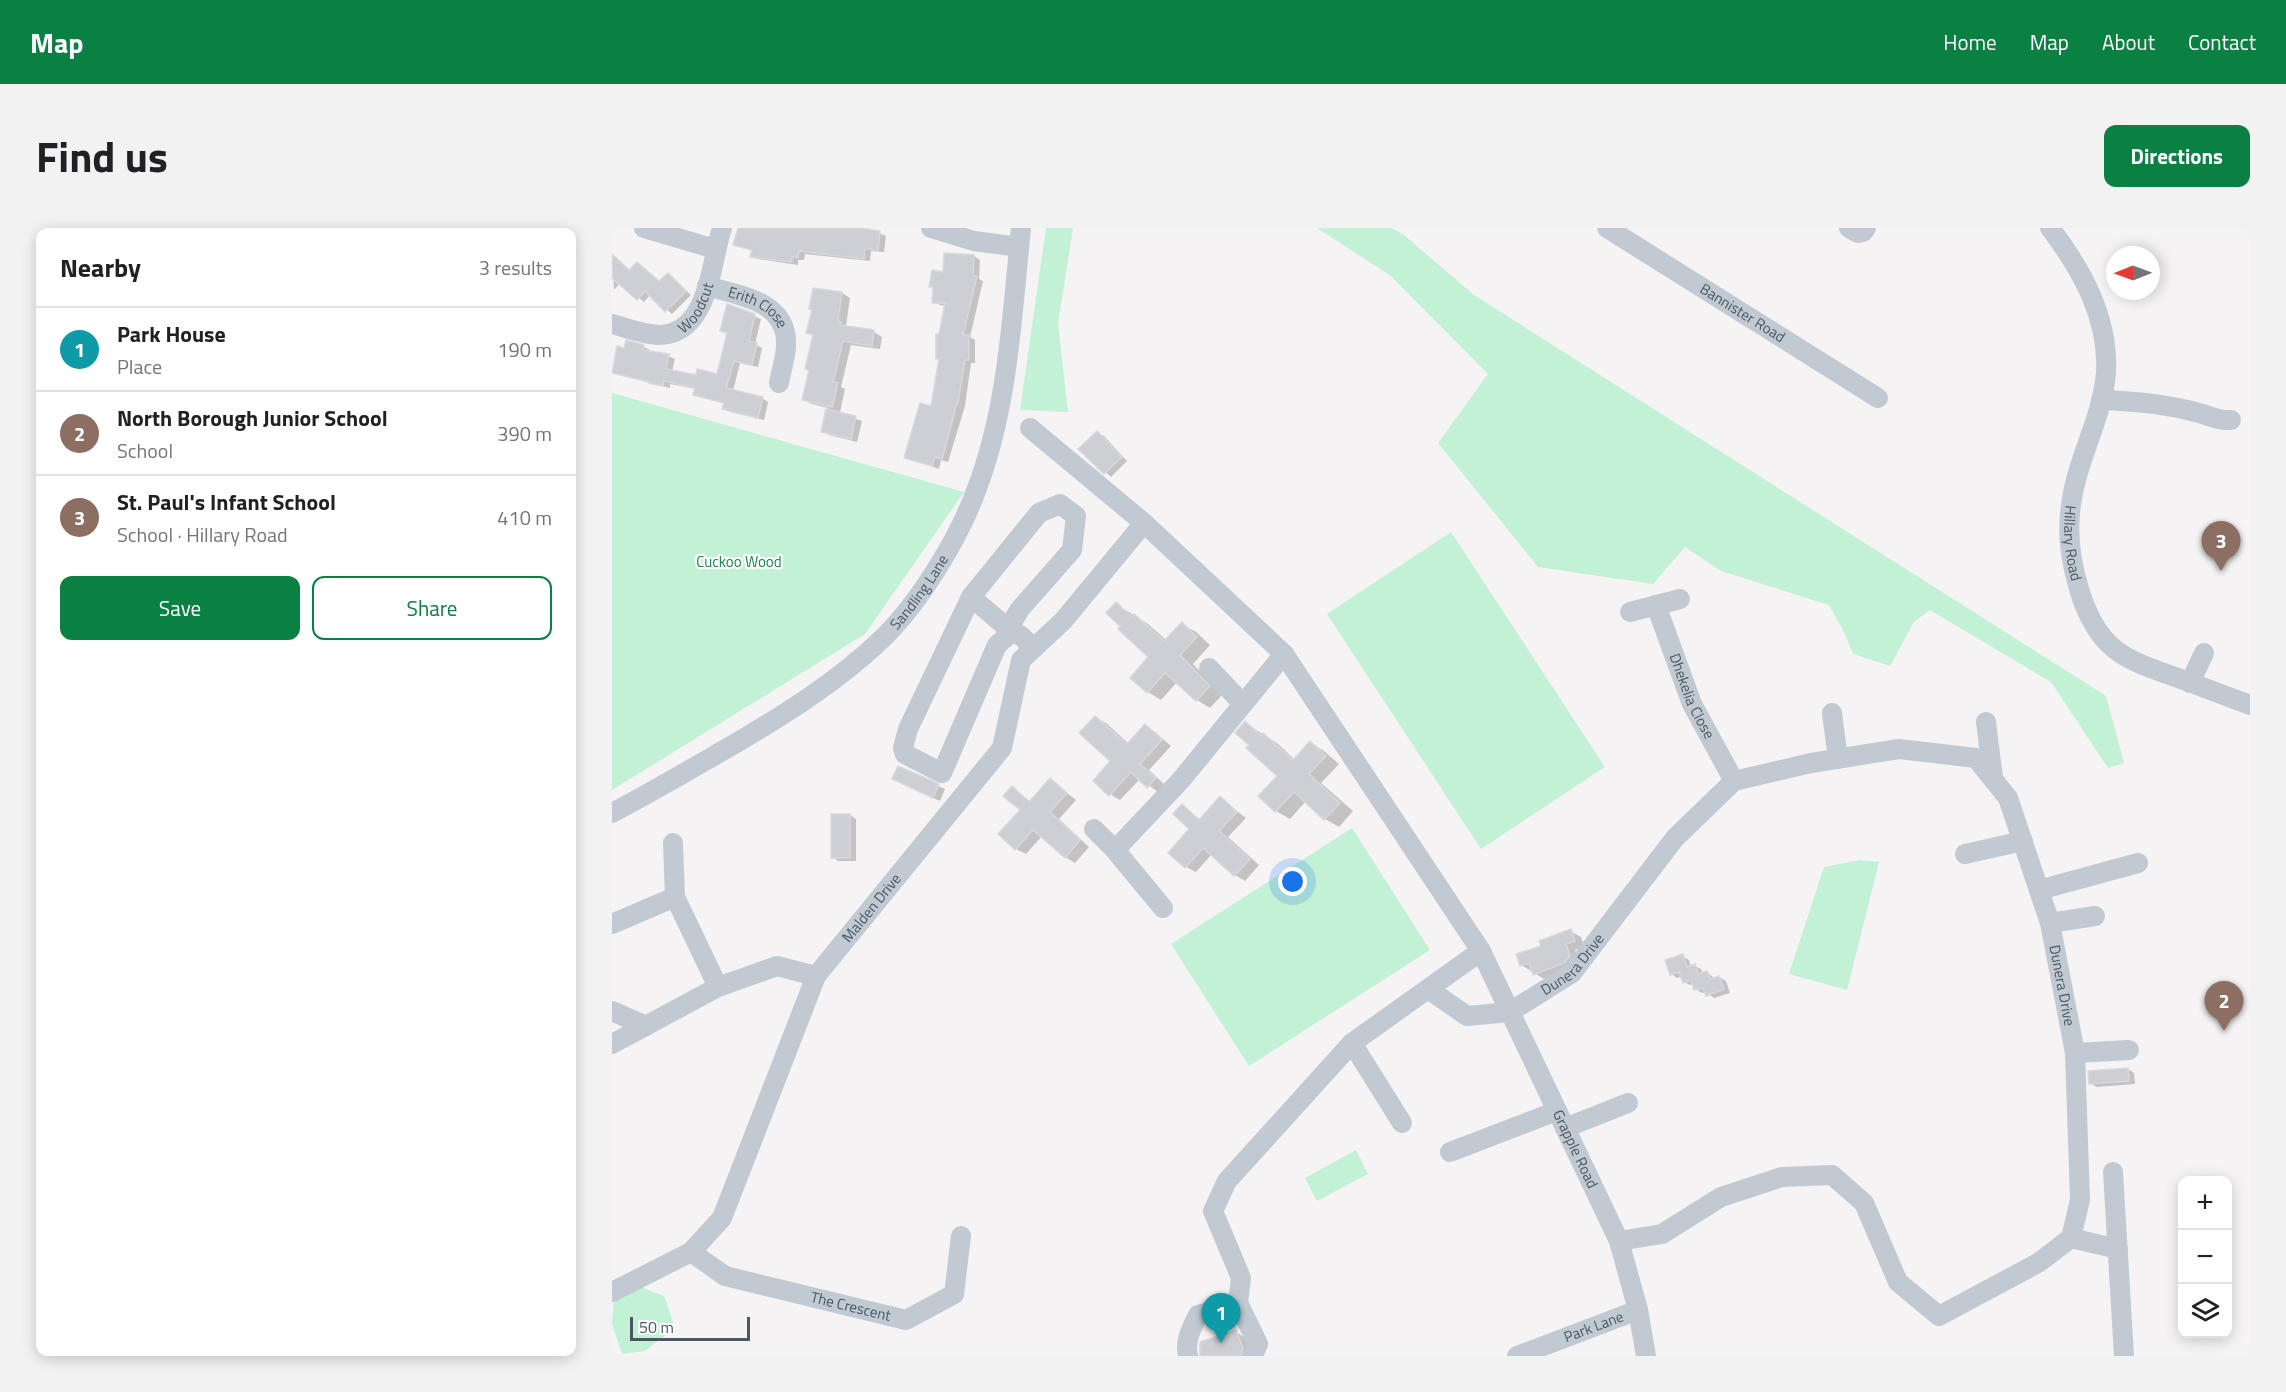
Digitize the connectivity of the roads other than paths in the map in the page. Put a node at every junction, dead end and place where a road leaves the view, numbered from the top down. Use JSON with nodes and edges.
{"nodes":[{"id":1,"x":644,"y":228,"type":"edge"},
{"id":2,"x":722,"y":228,"type":"edge"},
{"id":3,"x":931,"y":228,"type":"edge"},
{"id":4,"x":1607,"y":228,"type":"edge"},
{"id":5,"x":1849,"y":228,"type":"edge"},
{"id":6,"x":1866,"y":228,"type":"edge"},
{"id":7,"x":2050,"y":228,"type":"edge"},
{"id":8,"x":1020,"y":238,"type":"edge"},
{"id":9,"x":715,"y":249,"type":"junction"},
{"id":10,"x":707,"y":286,"type":"junction"},
{"id":11,"x":612,"y":324,"type":"edge"},
{"id":12,"x":778,"y":383,"type":"dead end"},
{"id":13,"x":1878,"y":398,"type":"dead end"},
{"id":14,"x":2101,"y":400,"type":"junction"},
{"id":15,"x":2231,"y":420,"type":"dead end"},
{"id":16,"x":1030,"y":428,"type":"dead end"},
{"id":17,"x":1144,"y":523,"type":"junction"},
{"id":18,"x":971,"y":597,"type":"junction"},
{"id":19,"x":1680,"y":599,"type":"dead end"},
{"id":20,"x":1656,"y":606,"type":"junction"},
{"id":21,"x":1630,"y":612,"type":"dead end"},
{"id":22,"x":1012,"y":632,"type":"junction"},
{"id":23,"x":1034,"y":648,"type":"junction"},
{"id":24,"x":2204,"y":653,"type":"dead end"},
{"id":25,"x":1284,"y":654,"type":"junction"},
{"id":26,"x":1209,"y":668,"type":"dead end"},
{"id":27,"x":2190,"y":683,"type":"junction"},
{"id":28,"x":1243,"y":704,"type":"junction"},
{"id":29,"x":2250,"y":705,"type":"edge"},
{"id":30,"x":1832,"y":713,"type":"dead end"},
{"id":31,"x":1986,"y":722,"type":"dead end"},
{"id":32,"x":1838,"y":759,"type":"junction"},
{"id":33,"x":1993,"y":778,"type":"junction"},
{"id":34,"x":1734,"y":781,"type":"junction"},
{"id":35,"x":612,"y":813,"type":"edge"},
{"id":36,"x":1094,"y":829,"type":"dead end"},
{"id":37,"x":2023,"y":841,"type":"junction"},
{"id":38,"x":673,"y":843,"type":"dead end"},
{"id":39,"x":1115,"y":850,"type":"junction"},
{"id":40,"x":1965,"y":854,"type":"dead end"},
{"id":41,"x":2138,"y":863,"type":"dead end"},
{"id":42,"x":2039,"y":890,"type":"junction"},
{"id":43,"x":675,"y":897,"type":"junction"},
{"id":44,"x":1163,"y":908,"type":"dead end"},
{"id":45,"x":2095,"y":916,"type":"dead end"},
{"id":46,"x":2050,"y":923,"type":"junction"},
{"id":47,"x":612,"y":924,"type":"edge"},
{"id":48,"x":1481,"y":951,"type":"junction"},
{"id":49,"x":816,"y":976,"type":"junction"},
{"id":50,"x":718,"y":987,"type":"junction"},
{"id":51,"x":1428,"y":989,"type":"junction"},
{"id":52,"x":612,"y":1011,"type":"edge"},
{"id":53,"x":1510,"y":1012,"type":"junction"},
{"id":54,"x":646,"y":1026,"type":"junction"},
{"id":55,"x":1352,"y":1043,"type":"junction"},
{"id":56,"x":612,"y":1044,"type":"edge"},
{"id":57,"x":2129,"y":1050,"type":"dead end"},
{"id":58,"x":2075,"y":1053,"type":"junction"},
{"id":59,"x":1628,"y":1102,"type":"dead end"},
{"id":60,"x":1561,"y":1120,"type":"junction"},
{"id":61,"x":1402,"y":1123,"type":"dead end"},
{"id":62,"x":1450,"y":1152,"type":"dead end"},
{"id":63,"x":2113,"y":1172,"type":"dead end"},
{"id":64,"x":962,"y":1236,"type":"dead end"},
{"id":65,"x":2071,"y":1238,"type":"junction"},
{"id":66,"x":1619,"y":1241,"type":"junction"},
{"id":67,"x":2118,"y":1249,"type":"junction"},
{"id":68,"x":691,"y":1252,"type":"junction"},
{"id":69,"x":612,"y":1292,"type":"edge"},
{"id":70,"x":1238,"y":1303,"type":"junction"},
{"id":71,"x":1638,"y":1310,"type":"junction"},
{"id":72,"x":1253,"y":1355,"type":"edge"},
{"id":73,"x":1188,"y":1356,"type":"edge"},
{"id":74,"x":1516,"y":1356,"type":"edge"},
{"id":75,"x":1646,"y":1356,"type":"edge"},
{"id":76,"x":2124,"y":1356,"type":"edge"}],
"edges":[{"from":1,"to":9,"type":"street"},
{"from":2,"to":9,"type":"street","name":"Woodcut"},
{"from":3,"to":8,"type":"street"},
{"from":4,"to":13,"type":"street","name":"Bannister Road"},
{"from":5,"to":6,"type":"street"},
{"from":7,"to":14,"type":"street","name":"Hillary Road"},
{"from":8,"to":35,"type":"street","name":"Sandling Lane"},
{"from":9,"to":10,"type":"street","name":"Woodcut"},
{"from":10,"to":11,"type":"street","name":"Woodcut"},
{"from":10,"to":12,"type":"street","name":"Erith Close"},
{"from":14,"to":15,"type":"street"},
{"from":14,"to":27,"type":"street","name":"Hillary Road"},
{"from":16,"to":17,"type":"street","name":"Grapple Road"},
{"from":17,"to":23,"type":"street","name":"Malden Drive"},
{"from":17,"to":25,"type":"street","name":"Grapple Road"},
{"from":18,"to":22,"type":"street"},
{"from":18,"to":22,"type":"street"},
{"from":18,"to":22,"type":"street"},
{"from":19,"to":20,"type":"street"},
{"from":20,"to":21,"type":"street"},
{"from":20,"to":34,"type":"street","name":"Dhekelia Close"},
{"from":22,"to":23,"type":"street"},
{"from":23,"to":49,"type":"street","name":"Malden Drive"},
{"from":24,"to":27,"type":"street"},
{"from":25,"to":28,"type":"street"},
{"from":25,"to":48,"type":"street","name":"Grapple Road"},
{"from":26,"to":28,"type":"street"},
{"from":27,"to":29,"type":"street","name":"Hillary Road"},
{"from":28,"to":39,"type":"street"},
{"from":30,"to":32,"type":"street"},
{"from":31,"to":33,"type":"street"},
{"from":32,"to":33,"type":"street","name":"Dunera Drive"},
{"from":32,"to":34,"type":"street","name":"Dunera Drive"},
{"from":33,"to":37,"type":"street","name":"Dunera Drive"},
{"from":34,"to":53,"type":"street","name":"Dunera Drive"},
{"from":36,"to":39,"type":"street"},
{"from":37,"to":40,"type":"street"},
{"from":37,"to":42,"type":"street","name":"Dunera Drive"},
{"from":38,"to":43,"type":"street"},
{"from":39,"to":44,"type":"street"},
{"from":41,"to":42,"type":"street"},
{"from":42,"to":46,"type":"street","name":"Dunera Drive"},
{"from":43,"to":47,"type":"street"},
{"from":43,"to":50,"type":"street"},
{"from":45,"to":46,"type":"street"},
{"from":46,"to":58,"type":"street","name":"Dunera Drive"},
{"from":48,"to":51,"type":"street"},
{"from":48,"to":53,"type":"street","name":"Grapple Road"},
{"from":49,"to":50,"type":"street"},
{"from":49,"to":68,"type":"street","name":"Malden Drive"},
{"from":50,"to":54,"type":"street"},
{"from":51,"to":53,"type":"street"},
{"from":51,"to":55,"type":"street"},
{"from":52,"to":54,"type":"street"},
{"from":53,"to":60,"type":"street","name":"Grapple Road"},
{"from":54,"to":56,"type":"street"},
{"from":55,"to":61,"type":"street"},
{"from":55,"to":70,"type":"street"},
{"from":57,"to":58,"type":"street"},
{"from":58,"to":65,"type":"street","name":"Dunera Drive"},
{"from":59,"to":60,"type":"street"},
{"from":60,"to":62,"type":"street"},
{"from":60,"to":66,"type":"street","name":"Grapple Road"},
{"from":63,"to":67,"type":"street"},
{"from":64,"to":68,"type":"street","name":"The Crescent"},
{"from":65,"to":66,"type":"street"},
{"from":65,"to":67,"type":"street"},
{"from":66,"to":71,"type":"street","name":"Grapple Road"},
{"from":67,"to":76,"type":"street"},
{"from":68,"to":69,"type":"street","name":"Malden Drive"},
{"from":70,"to":72,"type":"street"},
{"from":70,"to":73,"type":"street"},
{"from":71,"to":74,"type":"street","name":"Park Lane"},
{"from":71,"to":75,"type":"street","name":"Grapple Road"}]}
